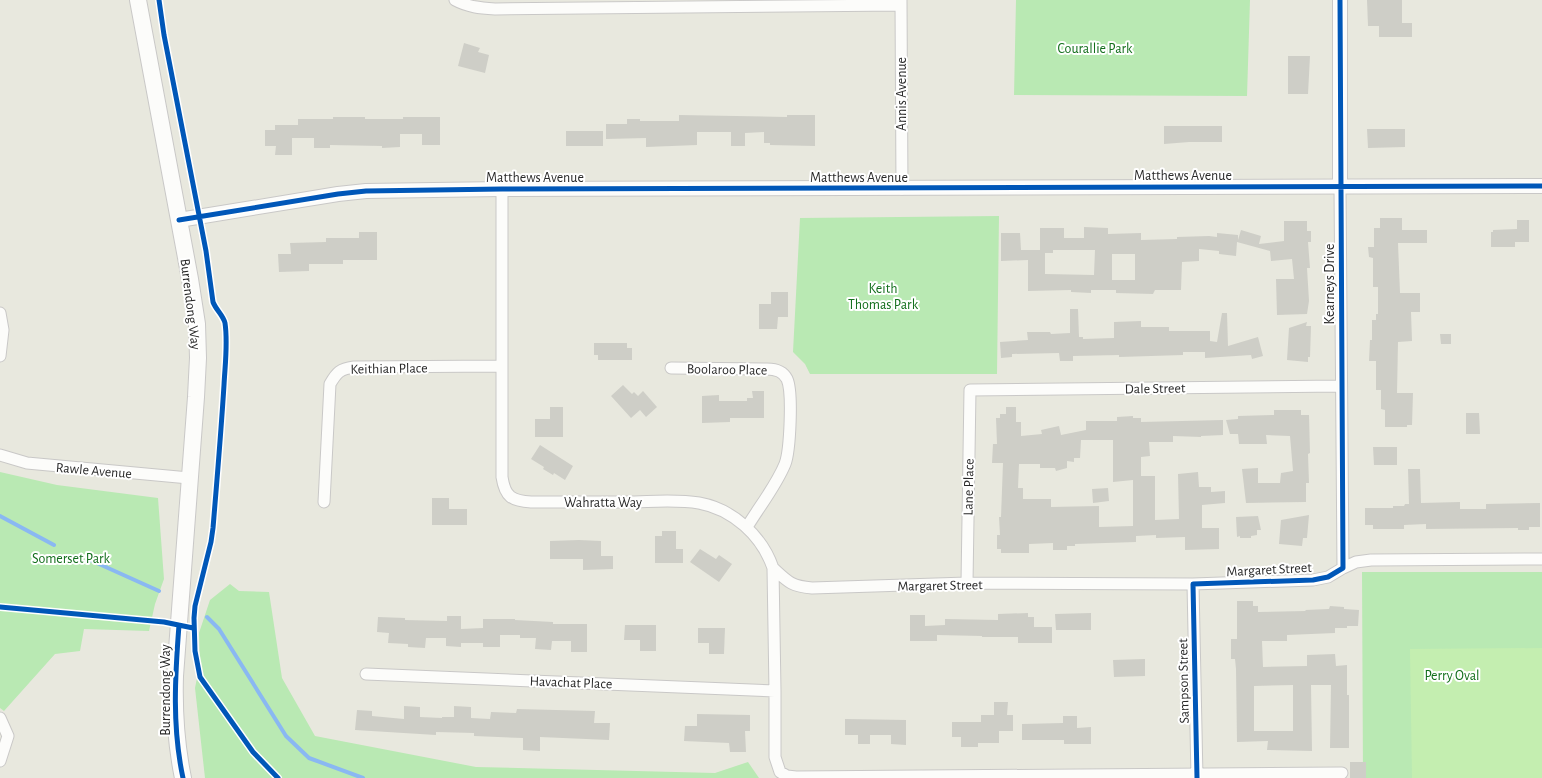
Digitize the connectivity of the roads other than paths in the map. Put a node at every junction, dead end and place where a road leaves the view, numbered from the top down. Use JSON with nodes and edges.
{"nodes":[{"id":1,"x":138,"y":0,"type":"edge"},
{"id":2,"x":455,"y":0,"type":"edge"},
{"id":3,"x":1340,"y":0,"type":"edge"},
{"id":4,"x":901,"y":3,"type":"edge"},
{"id":5,"x":1542,"y":186,"type":"edge"},
{"id":6,"x":1340,"y":187,"type":"junction"},
{"id":7,"x":902,"y":188,"type":"junction"},
{"id":8,"x":502,"y":189,"type":"junction"},
{"id":9,"x":179,"y":220,"type":"junction"},
{"id":10,"x":0,"y":313,"type":"edge"},
{"id":11,"x":0,"y":356,"type":"edge"},
{"id":12,"x":501,"y":366,"type":"junction"},
{"id":13,"x":671,"y":368,"type":"dead end"},
{"id":14,"x":1341,"y":386,"type":"junction"},
{"id":15,"x":970,"y":390,"type":"joint"},
{"id":16,"x":0,"y":455,"type":"edge"},
{"id":17,"x":189,"y":478,"type":"junction"},
{"id":18,"x":324,"y":502,"type":"dead end"},
{"id":19,"x":747,"y":527,"type":"junction"},
{"id":20,"x":1542,"y":559,"type":"edge"},
{"id":21,"x":773,"y":568,"type":"junction"},
{"id":22,"x":1342,"y":568,"type":"junction"},
{"id":23,"x":967,"y":584,"type":"junction"},
{"id":24,"x":1193,"y":584,"type":"junction"},
{"id":25,"x":366,"y":674,"type":"dead end"},
{"id":26,"x":776,"y":690,"type":"junction"},
{"id":27,"x":0,"y":718,"type":"edge"},
{"id":28,"x":0,"y":761,"type":"edge"},
{"id":29,"x":1342,"y":773,"type":"dead end"},
{"id":30,"x":1197,"y":776,"type":"edge"},
{"id":31,"x":184,"y":778,"type":"edge"}],
"edges":[{"from":1,"to":9,"type":"main road","name":"Burrendong Way"},
{"from":2,"to":4,"type":"street"},
{"from":3,"to":6,"type":"street","name":"Kearneys Drive"},
{"from":4,"to":7,"type":"street","name":"Annis Avenue"},
{"from":5,"to":6,"type":"street","name":"Matthews Avenue"},
{"from":6,"to":7,"type":"street","name":"Matthews Avenue"},
{"from":6,"to":14,"type":"street","name":"Kearneys Drive"},
{"from":7,"to":8,"type":"street","name":"Matthews Avenue"},
{"from":8,"to":9,"type":"street","name":"Matthews Avenue"},
{"from":8,"to":12,"type":"street","name":"Wahratta Way"},
{"from":9,"to":17,"type":"main road","name":"Burrendong Way"},
{"from":10,"to":11,"type":"street"},
{"from":12,"to":18,"type":"street","name":"Keithian Place"},
{"from":12,"to":19,"type":"street","name":"Wahratta Way"},
{"from":13,"to":19,"type":"street","name":"Boolaroo Place"},
{"from":14,"to":15,"type":"street","name":"Dale Street"},
{"from":14,"to":22,"type":"street","name":"Kearneys Drive"},
{"from":15,"to":23,"type":"street","name":"Lane Place"},
{"from":16,"to":17,"type":"street","name":"Rawle Avenue"},
{"from":17,"to":31,"type":"main road","name":"Burrendong Way"},
{"from":19,"to":21,"type":"street","name":"Wahratta Way"},
{"from":20,"to":22,"type":"street","name":"Margaret Street"},
{"from":21,"to":23,"type":"street","name":"Margaret Street"},
{"from":21,"to":26,"type":"street","name":"Wahratta Way"},
{"from":22,"to":24,"type":"street","name":"Margaret Street"},
{"from":23,"to":24,"type":"street","name":"Margaret Street"},
{"from":24,"to":30,"type":"street","name":"Sampson Street"},
{"from":25,"to":26,"type":"street","name":"Havachat Place"},
{"from":26,"to":30,"type":"street","name":"Wahratta Way"},
{"from":27,"to":28,"type":"street"},
{"from":29,"to":30,"type":"street"}]}
